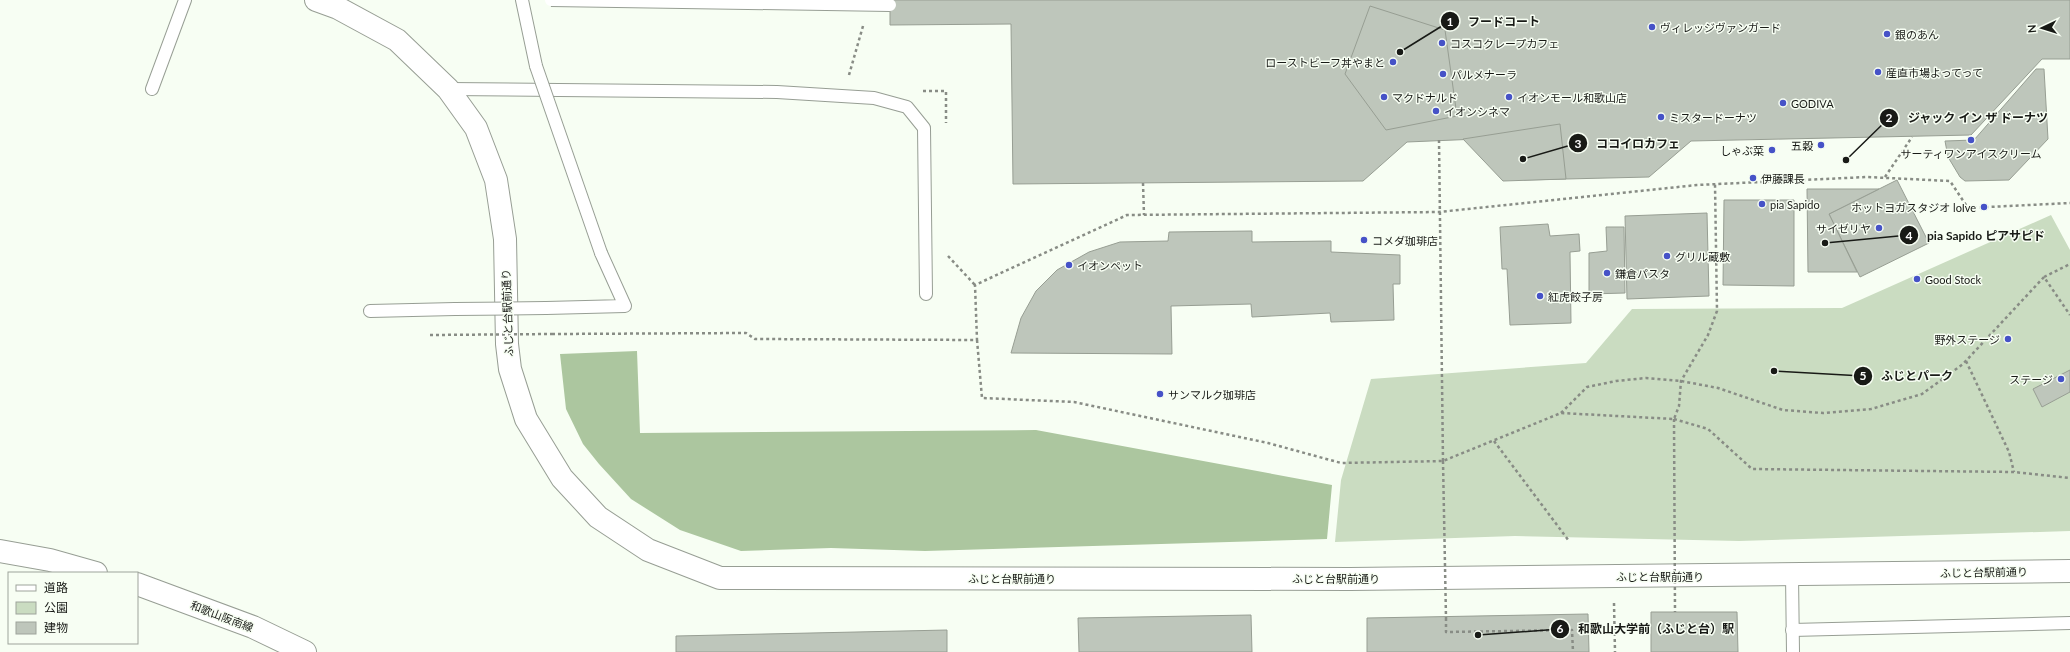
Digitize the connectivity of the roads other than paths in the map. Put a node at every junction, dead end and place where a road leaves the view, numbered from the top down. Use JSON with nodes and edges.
{"nodes":[{"id":1,"x":185,"y":0,"type":"edge"},
{"id":2,"x":316,"y":0,"type":"edge"},
{"id":3,"x":522,"y":0,"type":"edge"},
{"id":4,"x":551,"y":0,"type":"edge"},
{"id":5,"x":890,"y":5,"type":"dead end"},
{"id":6,"x":152,"y":89,"type":"dead end"},
{"id":7,"x":448,"y":89,"type":"junction"},
{"id":8,"x":926,"y":294,"type":"dead end"},
{"id":9,"x":370,"y":311,"type":"dead end"},
{"id":10,"x":0,"y":551,"type":"edge"},
{"id":11,"x":2070,"y":571,"type":"edge"},
{"id":12,"x":92,"y":572,"type":"edge"},
{"id":13,"x":1792,"y":575,"type":"junction"},
{"id":14,"x":138,"y":584,"type":"edge"},
{"id":15,"x":2070,"y":623,"type":"edge"},
{"id":16,"x":1792,"y":630,"type":"junction"},
{"id":17,"x":305,"y":652,"type":"edge"},
{"id":18,"x":1793,"y":652,"type":"edge"}],
"edges":[{"from":1,"to":6,"type":"lane"},
{"from":2,"to":7,"type":"street","name":"ふじと台駅前通り"},
{"from":3,"to":9,"type":"lane","bridge":true},
{"from":4,"to":5,"type":"lane","bridge":true},
{"from":7,"to":8,"type":"lane"},
{"from":7,"to":13,"type":"street","name":"ふじと台駅前通り"},
{"from":10,"to":12,"type":"street"},
{"from":11,"to":13,"type":"street","name":"ふじと台駅前通り"},
{"from":13,"to":16,"type":"lane"},
{"from":14,"to":17,"type":"street","name":"和歌山阪南線"},
{"from":15,"to":16,"type":"lane"},
{"from":16,"to":18,"type":"lane"}]}
